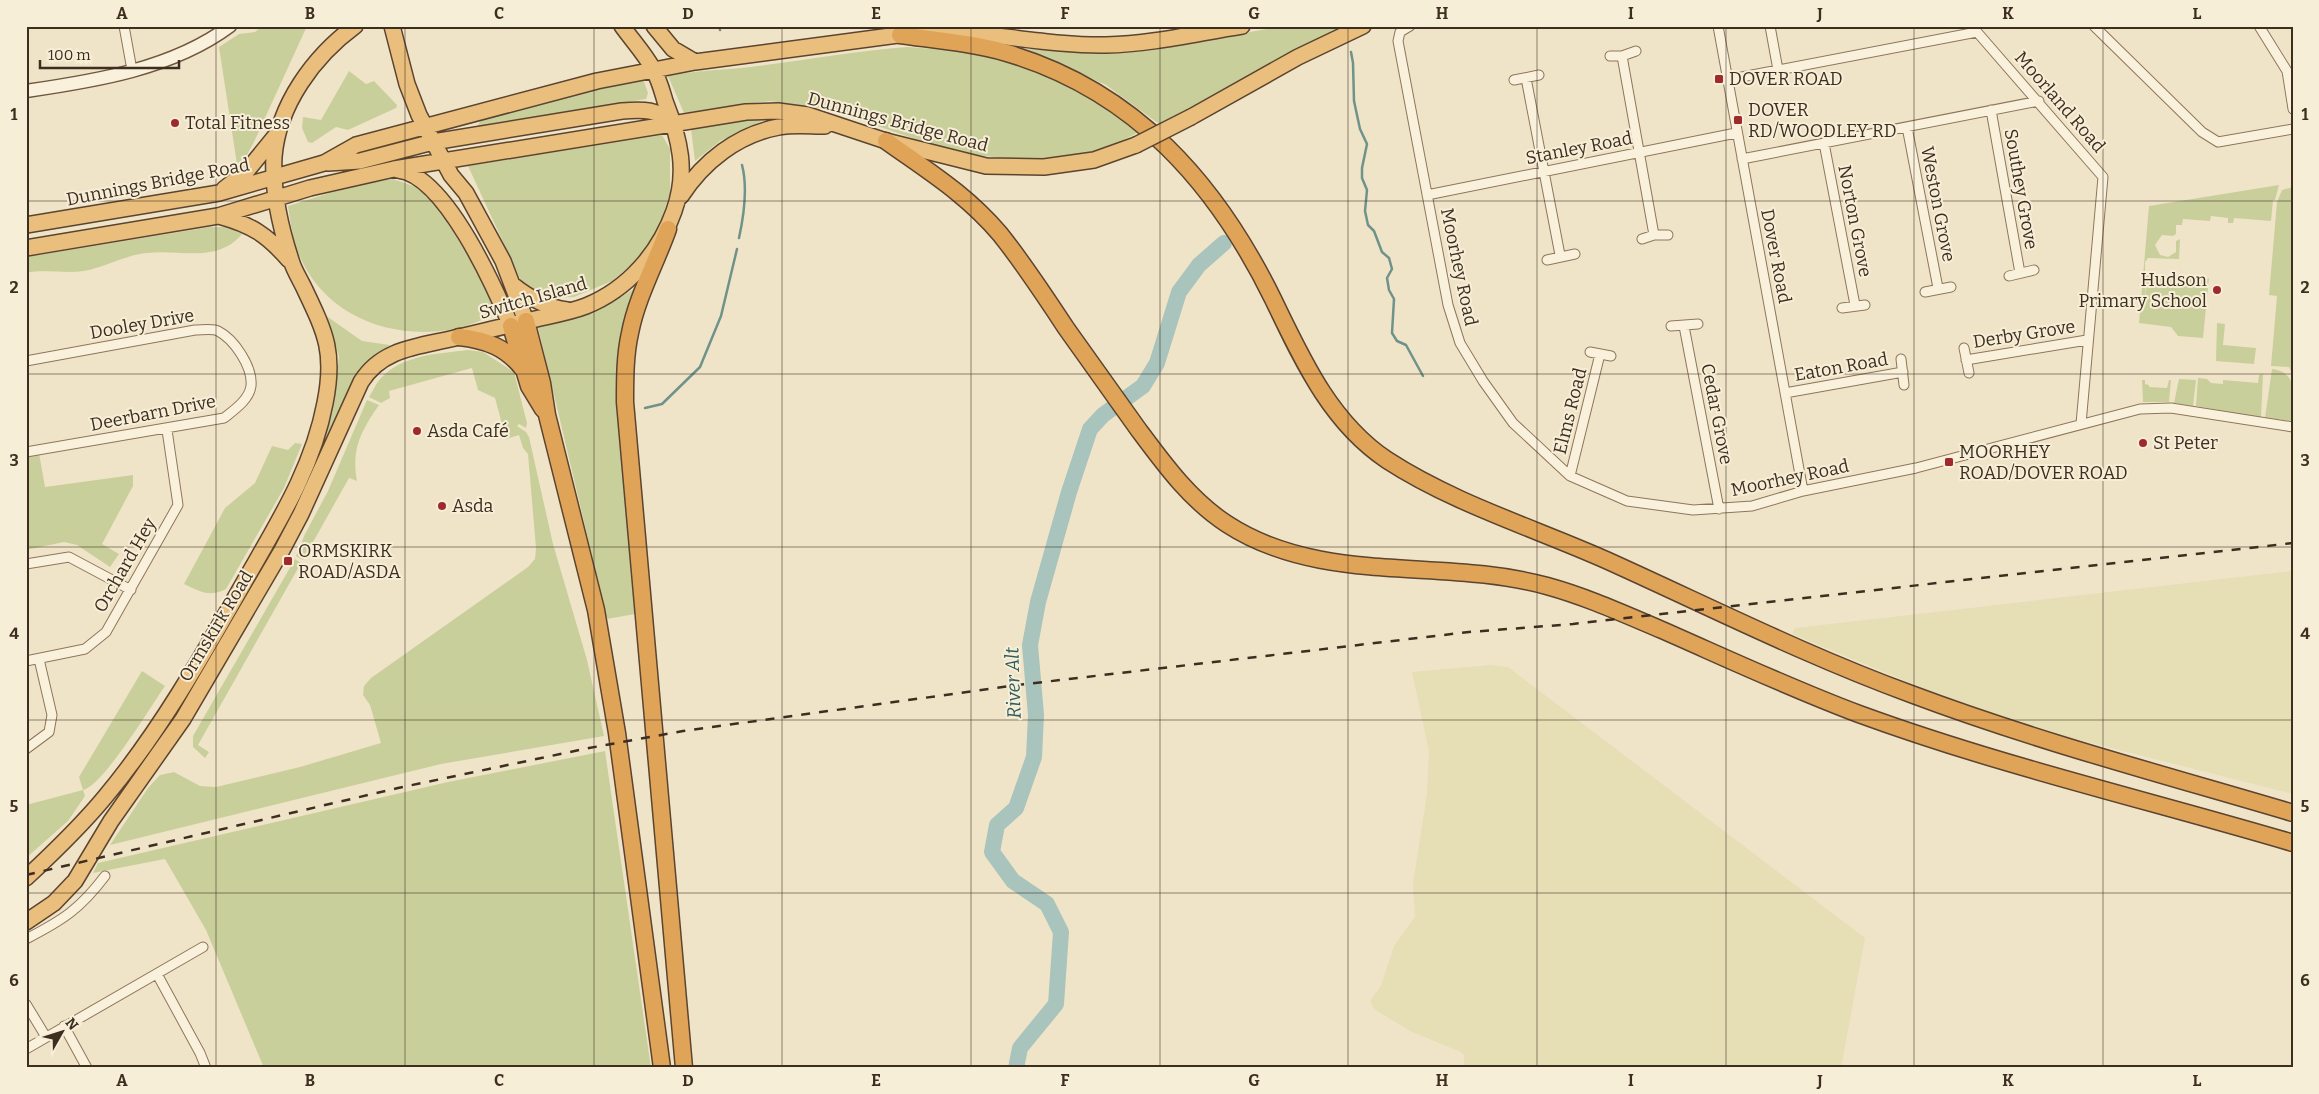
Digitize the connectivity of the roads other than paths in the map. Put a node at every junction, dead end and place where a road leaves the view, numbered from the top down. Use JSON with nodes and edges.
{"nodes":[{"id":1,"x":124,"y":26,"type":"edge"},
{"id":2,"x":230,"y":26,"type":"edge"},
{"id":3,"x":355,"y":26,"type":"edge"},
{"id":4,"x":392,"y":26,"type":"edge"},
{"id":5,"x":622,"y":26,"type":"edge"},
{"id":6,"x":654,"y":26,"type":"edge"},
{"id":7,"x":1242,"y":26,"type":"edge"},
{"id":8,"x":1363,"y":26,"type":"edge"},
{"id":9,"x":1410,"y":26,"type":"edge"},
{"id":10,"x":1718,"y":26,"type":"edge"},
{"id":11,"x":1770,"y":26,"type":"edge"},
{"id":12,"x":2094,"y":26,"type":"edge"},
{"id":13,"x":2259,"y":26,"type":"edge"},
{"id":14,"x":900,"y":35,"type":"junction"},
{"id":15,"x":1636,"y":51,"type":"dead end"},
{"id":16,"x":1610,"y":56,"type":"dead end"},
{"id":17,"x":1622,"y":56,"type":"junction"},
{"id":18,"x":695,"y":62,"type":"junction"},
{"id":19,"x":132,"y":70,"type":"junction"},
{"id":20,"x":654,"y":70,"type":"junction"},
{"id":21,"x":1778,"y":70,"type":"junction"},
{"id":22,"x":1539,"y":75,"type":"dead end"},
{"id":23,"x":1526,"y":78,"type":"junction"},
{"id":24,"x":1514,"y":80,"type":"dead end"},
{"id":25,"x":1726,"y":80,"type":"junction"},
{"id":26,"x":26,"y":91,"type":"edge"},
{"id":27,"x":2039,"y":101,"type":"junction"},
{"id":28,"x":2293,"y":109,"type":"edge"},
{"id":29,"x":651,"y":110,"type":"junction"},
{"id":30,"x":1991,"y":110,"type":"junction"},
{"id":31,"x":478,"y":111,"type":"junction"},
{"id":32,"x":674,"y":124,"type":"junction"},
{"id":33,"x":424,"y":126,"type":"junction"},
{"id":34,"x":839,"y":127,"type":"junction"},
{"id":35,"x":1907,"y":127,"type":"junction"},
{"id":36,"x":647,"y":128,"type":"junction"},
{"id":37,"x":280,"y":129,"type":"junction"},
{"id":38,"x":2293,"y":129,"type":"edge"},
{"id":39,"x":1736,"y":133,"type":"junction"},
{"id":40,"x":461,"y":138,"type":"junction"},
{"id":41,"x":886,"y":141,"type":"junction"},
{"id":42,"x":433,"y":142,"type":"junction"},
{"id":43,"x":1824,"y":143,"type":"junction"},
{"id":44,"x":1641,"y":152,"type":"junction"},
{"id":45,"x":460,"y":158,"type":"junction"},
{"id":46,"x":1742,"y":159,"type":"junction"},
{"id":47,"x":443,"y":161,"type":"junction"},
{"id":48,"x":324,"y":163,"type":"junction"},
{"id":49,"x":394,"y":169,"type":"junction"},
{"id":50,"x":1544,"y":172,"type":"junction"},
{"id":51,"x":274,"y":178,"type":"junction"},
{"id":52,"x":219,"y":193,"type":"junction"},
{"id":53,"x":466,"y":193,"type":"junction"},
{"id":54,"x":1427,"y":195,"type":"junction"},
{"id":55,"x":277,"y":200,"type":"junction"},
{"id":56,"x":678,"y":200,"type":"junction"},
{"id":57,"x":218,"y":216,"type":"junction"},
{"id":58,"x":26,"y":225,"type":"edge"},
{"id":59,"x":668,"y":228,"type":"junction"},
{"id":60,"x":1654,"y":235,"type":"junction"},
{"id":61,"x":1668,"y":235,"type":"dead end"},
{"id":62,"x":1642,"y":239,"type":"dead end"},
{"id":63,"x":26,"y":248,"type":"edge"},
{"id":64,"x":1575,"y":254,"type":"dead end"},
{"id":65,"x":1560,"y":256,"type":"junction"},
{"id":66,"x":1547,"y":260,"type":"dead end"},
{"id":67,"x":293,"y":265,"type":"junction"},
{"id":68,"x":2034,"y":270,"type":"dead end"},
{"id":69,"x":2020,"y":273,"type":"junction"},
{"id":70,"x":2009,"y":276,"type":"dead end"},
{"id":71,"x":513,"y":285,"type":"junction"},
{"id":72,"x":1951,"y":287,"type":"dead end"},
{"id":73,"x":1938,"y":288,"type":"junction"},
{"id":74,"x":1925,"y":292,"type":"dead end"},
{"id":75,"x":1855,"y":305,"type":"junction"},
{"id":76,"x":1865,"y":305,"type":"dead end"},
{"id":77,"x":1842,"y":308,"type":"dead end"},
{"id":78,"x":569,"y":310,"type":"junction"},
{"id":79,"x":518,"y":323,"type":"junction"},
{"id":80,"x":1698,"y":324,"type":"dead end"},
{"id":81,"x":1671,"y":326,"type":"dead end"},
{"id":82,"x":1684,"y":326,"type":"junction"},
{"id":83,"x":459,"y":337,"type":"junction"},
{"id":84,"x":2088,"y":340,"type":"junction"},
{"id":85,"x":419,"y":345,"type":"joint"},
{"id":86,"x":1964,"y":348,"type":"dead end"},
{"id":87,"x":1590,"y":352,"type":"dead end"},
{"id":88,"x":1600,"y":354,"type":"junction"},
{"id":89,"x":1611,"y":356,"type":"dead end"},
{"id":90,"x":1901,"y":359,"type":"dead end"},
{"id":91,"x":1966,"y":360,"type":"junction"},
{"id":92,"x":26,"y":361,"type":"edge"},
{"id":93,"x":247,"y":366,"type":"joint"},
{"id":94,"x":525,"y":370,"type":"junction"},
{"id":95,"x":1902,"y":372,"type":"junction"},
{"id":96,"x":1968,"y":373,"type":"dead end"},
{"id":97,"x":1904,"y":385,"type":"dead end"},
{"id":98,"x":1785,"y":393,"type":"junction"},
{"id":99,"x":547,"y":415,"type":"junction"},
{"id":100,"x":2081,"y":424,"type":"junction"},
{"id":101,"x":2293,"y":427,"type":"edge"},
{"id":102,"x":168,"y":430,"type":"junction"},
{"id":103,"x":26,"y":452,"type":"edge"},
{"id":104,"x":1570,"y":476,"type":"junction"},
{"id":105,"x":1803,"y":491,"type":"junction"},
{"id":106,"x":1719,"y":509,"type":"junction"},
{"id":107,"x":26,"y":564,"type":"edge"},
{"id":108,"x":131,"y":590,"type":"junction"},
{"id":109,"x":39,"y":659,"type":"junction"},
{"id":110,"x":26,"y":661,"type":"edge"},
{"id":111,"x":26,"y":749,"type":"edge"},
{"id":112,"x":2293,"y":813,"type":"edge"},
{"id":113,"x":2293,"y":843,"type":"edge"},
{"id":114,"x":105,"y":876,"type":"dead end"},
{"id":115,"x":26,"y":878,"type":"edge"},
{"id":116,"x":26,"y":922,"type":"edge"},
{"id":117,"x":26,"y":939,"type":"edge"},
{"id":118,"x":202,"y":946,"type":"dead end"},
{"id":119,"x":157,"y":974,"type":"junction"},
{"id":120,"x":26,"y":1004,"type":"edge"},
{"id":121,"x":64,"y":1026,"type":"junction"},
{"id":122,"x":46,"y":1037,"type":"junction"},
{"id":123,"x":26,"y":1049,"type":"edge"},
{"id":124,"x":88,"y":1068,"type":"edge"},
{"id":125,"x":206,"y":1068,"type":"edge"},
{"id":126,"x":662,"y":1068,"type":"edge"},
{"id":127,"x":684,"y":1068,"type":"edge"}],
"edges":[{"from":1,"to":19,"type":"street"},
{"from":2,"to":19,"type":"main road"},
{"from":3,"to":37,"type":"highway"},
{"from":4,"to":33,"type":"highway"},
{"from":5,"to":20,"type":"highway","name":"Switch Island"},
{"from":6,"to":18,"type":"highway"},
{"from":7,"to":14,"type":"highway"},
{"from":8,"to":41,"type":"highway","name":"Dunnings Bridge Road","bridge":true},
{"from":9,"to":54,"type":"street","name":"Moorhey Road"},
{"from":10,"to":25,"type":"street","name":"Dover Road"},
{"from":11,"to":21,"type":"street"},
{"from":12,"to":38,"type":"street"},
{"from":13,"to":28,"type":"street"},
{"from":14,"to":18,"type":"highway"},
{"from":14,"to":112,"type":"highway"},
{"from":15,"to":17,"type":"street"},
{"from":16,"to":17,"type":"street"},
{"from":17,"to":44,"type":"street"},
{"from":18,"to":20,"type":"highway"},
{"from":19,"to":26,"type":"main road"},
{"from":20,"to":29,"type":"highway"},
{"from":20,"to":31,"type":"highway"},
{"from":20,"to":32,"type":"highway","name":"Switch Island"},
{"from":21,"to":25,"type":"street","name":"Moorland Road"},
{"from":21,"to":27,"type":"street","name":"Moorland Road"},
{"from":22,"to":23,"type":"street"},
{"from":23,"to":24,"type":"street"},
{"from":23,"to":50,"type":"street"},
{"from":25,"to":39,"type":"street","name":"Dover Road"},
{"from":27,"to":30,"type":"street"},
{"from":27,"to":84,"type":"street","name":"Moorland Road"},
{"from":29,"to":32,"type":"highway"},
{"from":29,"to":36,"type":"highway"},
{"from":29,"to":40,"type":"highway"},
{"from":30,"to":35,"type":"street"},
{"from":30,"to":69,"type":"street","name":"Southey Grove"},
{"from":31,"to":33,"type":"highway"},
{"from":31,"to":40,"type":"highway"},
{"from":32,"to":34,"type":"highway","name":"Dunnings Bridge Road"},
{"from":32,"to":36,"type":"highway"},
{"from":32,"to":56,"type":"highway","name":"Switch Island"},
{"from":33,"to":42,"type":"highway"},
{"from":33,"to":48,"type":"highway"},
{"from":34,"to":41,"type":"highway","name":"Dunnings Bridge Road"},
{"from":34,"to":56,"type":"highway"},
{"from":35,"to":43,"type":"street"},
{"from":35,"to":73,"type":"street","name":"Weston Grove"},
{"from":36,"to":45,"type":"highway"},
{"from":37,"to":51,"type":"highway"},
{"from":37,"to":52,"type":"highway"},
{"from":39,"to":44,"type":"street","name":"Stanley Road"},
{"from":39,"to":46,"type":"street","name":"Dover Road"},
{"from":40,"to":42,"type":"highway"},
{"from":40,"to":45,"type":"highway"},
{"from":41,"to":113,"type":"highway"},
{"from":42,"to":47,"type":"highway"},
{"from":42,"to":48,"type":"highway"},
{"from":43,"to":46,"type":"street"},
{"from":43,"to":75,"type":"street","name":"Norton Grove"},
{"from":44,"to":50,"type":"street","name":"Stanley Road"},
{"from":44,"to":60,"type":"street"},
{"from":45,"to":47,"type":"highway"},
{"from":45,"to":53,"type":"highway"},
{"from":46,"to":98,"type":"street","name":"Dover Road"},
{"from":47,"to":49,"type":"highway"},
{"from":47,"to":53,"type":"highway"},
{"from":48,"to":51,"type":"highway","name":"Dunnings Bridge Road"},
{"from":49,"to":55,"type":"highway"},
{"from":49,"to":79,"type":"highway"},
{"from":50,"to":54,"type":"street","name":"Stanley Road"},
{"from":50,"to":65,"type":"street"},
{"from":51,"to":52,"type":"highway","name":"Dunnings Bridge Road"},
{"from":51,"to":55,"type":"highway"},
{"from":52,"to":58,"type":"highway","name":"Dunnings Bridge Road"},
{"from":53,"to":71,"type":"highway","name":"Switch Island"},
{"from":54,"to":104,"type":"street","name":"Moorhey Road"},
{"from":55,"to":57,"type":"highway"},
{"from":55,"to":67,"type":"highway"},
{"from":56,"to":59,"type":"highway","name":"Switch Island"},
{"from":57,"to":63,"type":"highway"},
{"from":57,"to":67,"type":"highway"},
{"from":59,"to":78,"type":"highway","name":"Switch Island"},
{"from":59,"to":127,"type":"highway"},
{"from":60,"to":61,"type":"street"},
{"from":60,"to":62,"type":"street"},
{"from":64,"to":65,"type":"street"},
{"from":65,"to":66,"type":"street"},
{"from":67,"to":115,"type":"highway","name":"Ormskirk Road"},
{"from":68,"to":69,"type":"street","name":"Southey Grove"},
{"from":69,"to":70,"type":"street","name":"Southey Grove"},
{"from":71,"to":78,"type":"highway"},
{"from":71,"to":79,"type":"highway","name":"Switch Island"},
{"from":72,"to":73,"type":"street","name":"Weston Grove"},
{"from":73,"to":74,"type":"street","name":"Weston Grove"},
{"from":75,"to":76,"type":"street","name":"Norton Grove"},
{"from":75,"to":77,"type":"street","name":"Norton Grove"},
{"from":78,"to":79,"type":"highway","name":"Switch Island"},
{"from":79,"to":83,"type":"highway","name":"Switch Island"},
{"from":79,"to":94,"type":"highway"},
{"from":79,"to":99,"type":"highway"},
{"from":80,"to":82,"type":"street"},
{"from":81,"to":82,"type":"street"},
{"from":82,"to":106,"type":"street","name":"Cedar Grove"},
{"from":83,"to":85,"type":"highway","name":"Switch Island"},
{"from":83,"to":94,"type":"highway"},
{"from":84,"to":91,"type":"street","name":"Derby Grove"},
{"from":84,"to":100,"type":"street","name":"Moorland Road"},
{"from":85,"to":116,"type":"highway","name":"Ormskirk Road"},
{"from":86,"to":91,"type":"street","name":"Derby Grove"},
{"from":87,"to":88,"type":"street","name":"Elms Road"},
{"from":88,"to":89,"type":"street","name":"Elms Road"},
{"from":88,"to":104,"type":"street","name":"Elms Road"},
{"from":90,"to":95,"type":"street","name":"Eaton Road"},
{"from":91,"to":96,"type":"street","name":"Derby Grove"},
{"from":92,"to":93,"type":"street","name":"Dooley Drive"},
{"from":93,"to":102,"type":"street","name":"Deerbarn Drive"},
{"from":94,"to":99,"type":"highway"},
{"from":95,"to":97,"type":"street","name":"Eaton Road"},
{"from":95,"to":98,"type":"street","name":"Eaton Road"},
{"from":98,"to":105,"type":"street","name":"Dover Road"},
{"from":99,"to":126,"type":"highway"},
{"from":100,"to":101,"type":"street","name":"Moorhey Road"},
{"from":100,"to":105,"type":"street","name":"Moorhey Road"},
{"from":102,"to":103,"type":"street","name":"Deerbarn Drive"},
{"from":102,"to":108,"type":"street","name":"Orchard Hey"},
{"from":104,"to":106,"type":"street","name":"Moorhey Road"},
{"from":105,"to":106,"type":"street","name":"Moorhey Road"},
{"from":107,"to":108,"type":"street"},
{"from":108,"to":109,"type":"street","name":"Orchard Hey"},
{"from":109,"to":110,"type":"street","name":"Orchard Hey"},
{"from":109,"to":111,"type":"street"},
{"from":114,"to":117,"type":"street"},
{"from":118,"to":119,"type":"street"},
{"from":119,"to":121,"type":"street"},
{"from":119,"to":125,"type":"street"},
{"from":120,"to":122,"type":"street"},
{"from":121,"to":122,"type":"street"},
{"from":121,"to":124,"type":"street"},
{"from":122,"to":123,"type":"street"}]}
